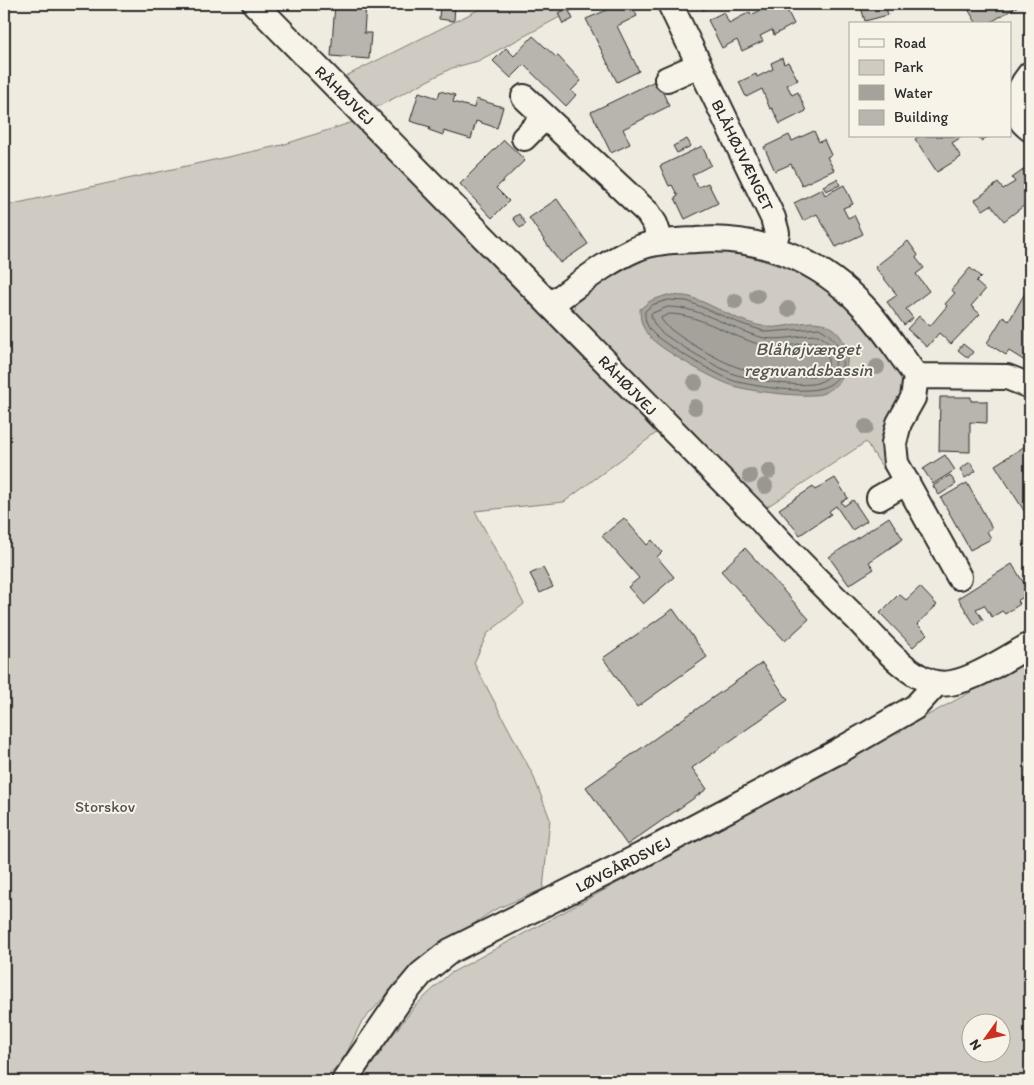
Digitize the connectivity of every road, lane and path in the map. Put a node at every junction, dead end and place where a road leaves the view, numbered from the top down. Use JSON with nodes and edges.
{"nodes":[{"id":1,"x":255,"y":4,"type":"edge"},
{"id":2,"x":670,"y":4,"type":"edge"},
{"id":3,"x":699,"y":65,"type":"junction"},
{"id":4,"x":1030,"y":74,"type":"edge"},
{"id":5,"x":667,"y":79,"type":"dead end"},
{"id":6,"x":524,"y":96,"type":"dead end"},
{"id":7,"x":545,"y":117,"type":"junction"},
{"id":8,"x":1030,"y":130,"type":"edge"},
{"id":9,"x":524,"y":138,"type":"dead end"},
{"id":10,"x":661,"y":242,"type":"junction"},
{"id":11,"x":773,"y":248,"type":"junction"},
{"id":12,"x":550,"y":305,"type":"junction"},
{"id":13,"x":916,"y":376,"type":"junction"},
{"id":14,"x":1030,"y":386,"type":"edge"},
{"id":15,"x":907,"y":482,"type":"junction"},
{"id":16,"x":879,"y":498,"type":"dead end"},
{"id":17,"x":960,"y":577,"type":"dead end"},
{"id":18,"x":1030,"y":645,"type":"edge"},
{"id":19,"x":936,"y":684,"type":"junction"},
{"id":20,"x":344,"y":1081,"type":"edge"}],
"edges":[{"from":1,"to":12,"type":"street","name":"RÅHØJVEJ"},
{"from":2,"to":3,"type":"street","name":"BLÅHØJVÆNGET"},
{"from":3,"to":5,"type":"street"},
{"from":3,"to":11,"type":"street","name":"BLÅHØJVÆNGET"},
{"from":4,"to":8,"type":"street"},
{"from":6,"to":7,"type":"street"},
{"from":7,"to":9,"type":"street"},
{"from":7,"to":10,"type":"street"},
{"from":10,"to":11,"type":"street"},
{"from":10,"to":12,"type":"street"},
{"from":11,"to":13,"type":"street"},
{"from":12,"to":19,"type":"street","name":"RÅHØJVEJ"},
{"from":13,"to":14,"type":"street"},
{"from":13,"to":15,"type":"street"},
{"from":15,"to":16,"type":"street"},
{"from":15,"to":17,"type":"street"},
{"from":18,"to":19,"type":"street"},
{"from":19,"to":20,"type":"street","name":"LØVGÅRDSVEJ"}]}
